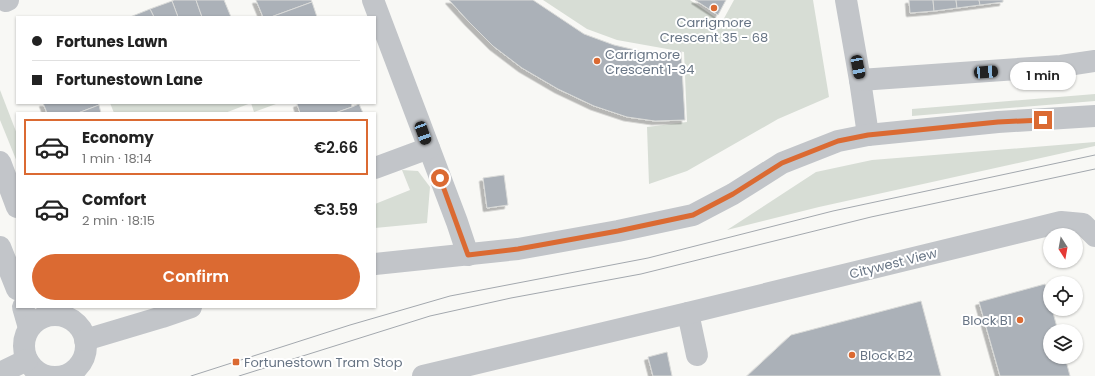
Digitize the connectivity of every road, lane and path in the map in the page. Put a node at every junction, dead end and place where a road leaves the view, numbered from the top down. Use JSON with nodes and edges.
{"nodes":[{"id":1,"x":373,"y":0,"type":"edge"},
{"id":2,"x":846,"y":0,"type":"edge"},
{"id":3,"x":1095,"y":61,"type":"edge"},
{"id":4,"x":860,"y":80,"type":"junction"},
{"id":5,"x":1095,"y":116,"type":"edge"},
{"id":6,"x":868,"y":135,"type":"junction"},
{"id":7,"x":429,"y":148,"type":"junction"},
{"id":8,"x":0,"y":162,"type":"edge"},
{"id":9,"x":376,"y":168,"type":"edge"},
{"id":10,"x":16,"y":204,"type":"edge"},
{"id":11,"x":1095,"y":236,"type":"edge"},
{"id":12,"x":0,"y":247,"type":"edge"},
{"id":13,"x":468,"y":255,"type":"junction"},
{"id":14,"x":376,"y":264,"type":"edge"},
{"id":15,"x":16,"y":287,"type":"edge"},
{"id":16,"x":23,"y":308,"type":"edge"},
{"id":17,"x":188,"y":308,"type":"edge"},
{"id":18,"x":56,"y":311,"type":"edge"},
{"id":19,"x":688,"y":313,"type":"junction"},
{"id":20,"x":29,"y":328,"type":"junction"},
{"id":21,"x":85,"y":340,"type":"junction"},
{"id":22,"x":697,"y":355,"type":"dead end"},
{"id":23,"x":27,"y":360,"type":"junction"},
{"id":24,"x":0,"y":373,"type":"edge"},
{"id":25,"x":423,"y":376,"type":"edge"}],
"edges":[{"from":1,"to":7,"type":"street"},
{"from":2,"to":4,"type":"street"},
{"from":3,"to":4,"type":"street"},
{"from":4,"to":6,"type":"street"},
{"from":5,"to":6,"type":"street"},
{"from":6,"to":13,"type":"street"},
{"from":7,"to":9,"type":"street"},
{"from":7,"to":13,"type":"street"},
{"from":8,"to":10,"type":"street"},
{"from":11,"to":19,"type":"street","name":"Citywest View"},
{"from":12,"to":15,"type":"street"},
{"from":13,"to":14,"type":"street"},
{"from":16,"to":20,"type":"street"},
{"from":17,"to":21,"type":"street"},
{"from":18,"to":20,"type":"street"},
{"from":18,"to":21,"type":"street"},
{"from":19,"to":22,"type":"street"},
{"from":19,"to":25,"type":"street","name":"Citywest View"},
{"from":20,"to":23,"type":"street"},
{"from":21,"to":23,"type":"street"},
{"from":23,"to":24,"type":"street"}]}
